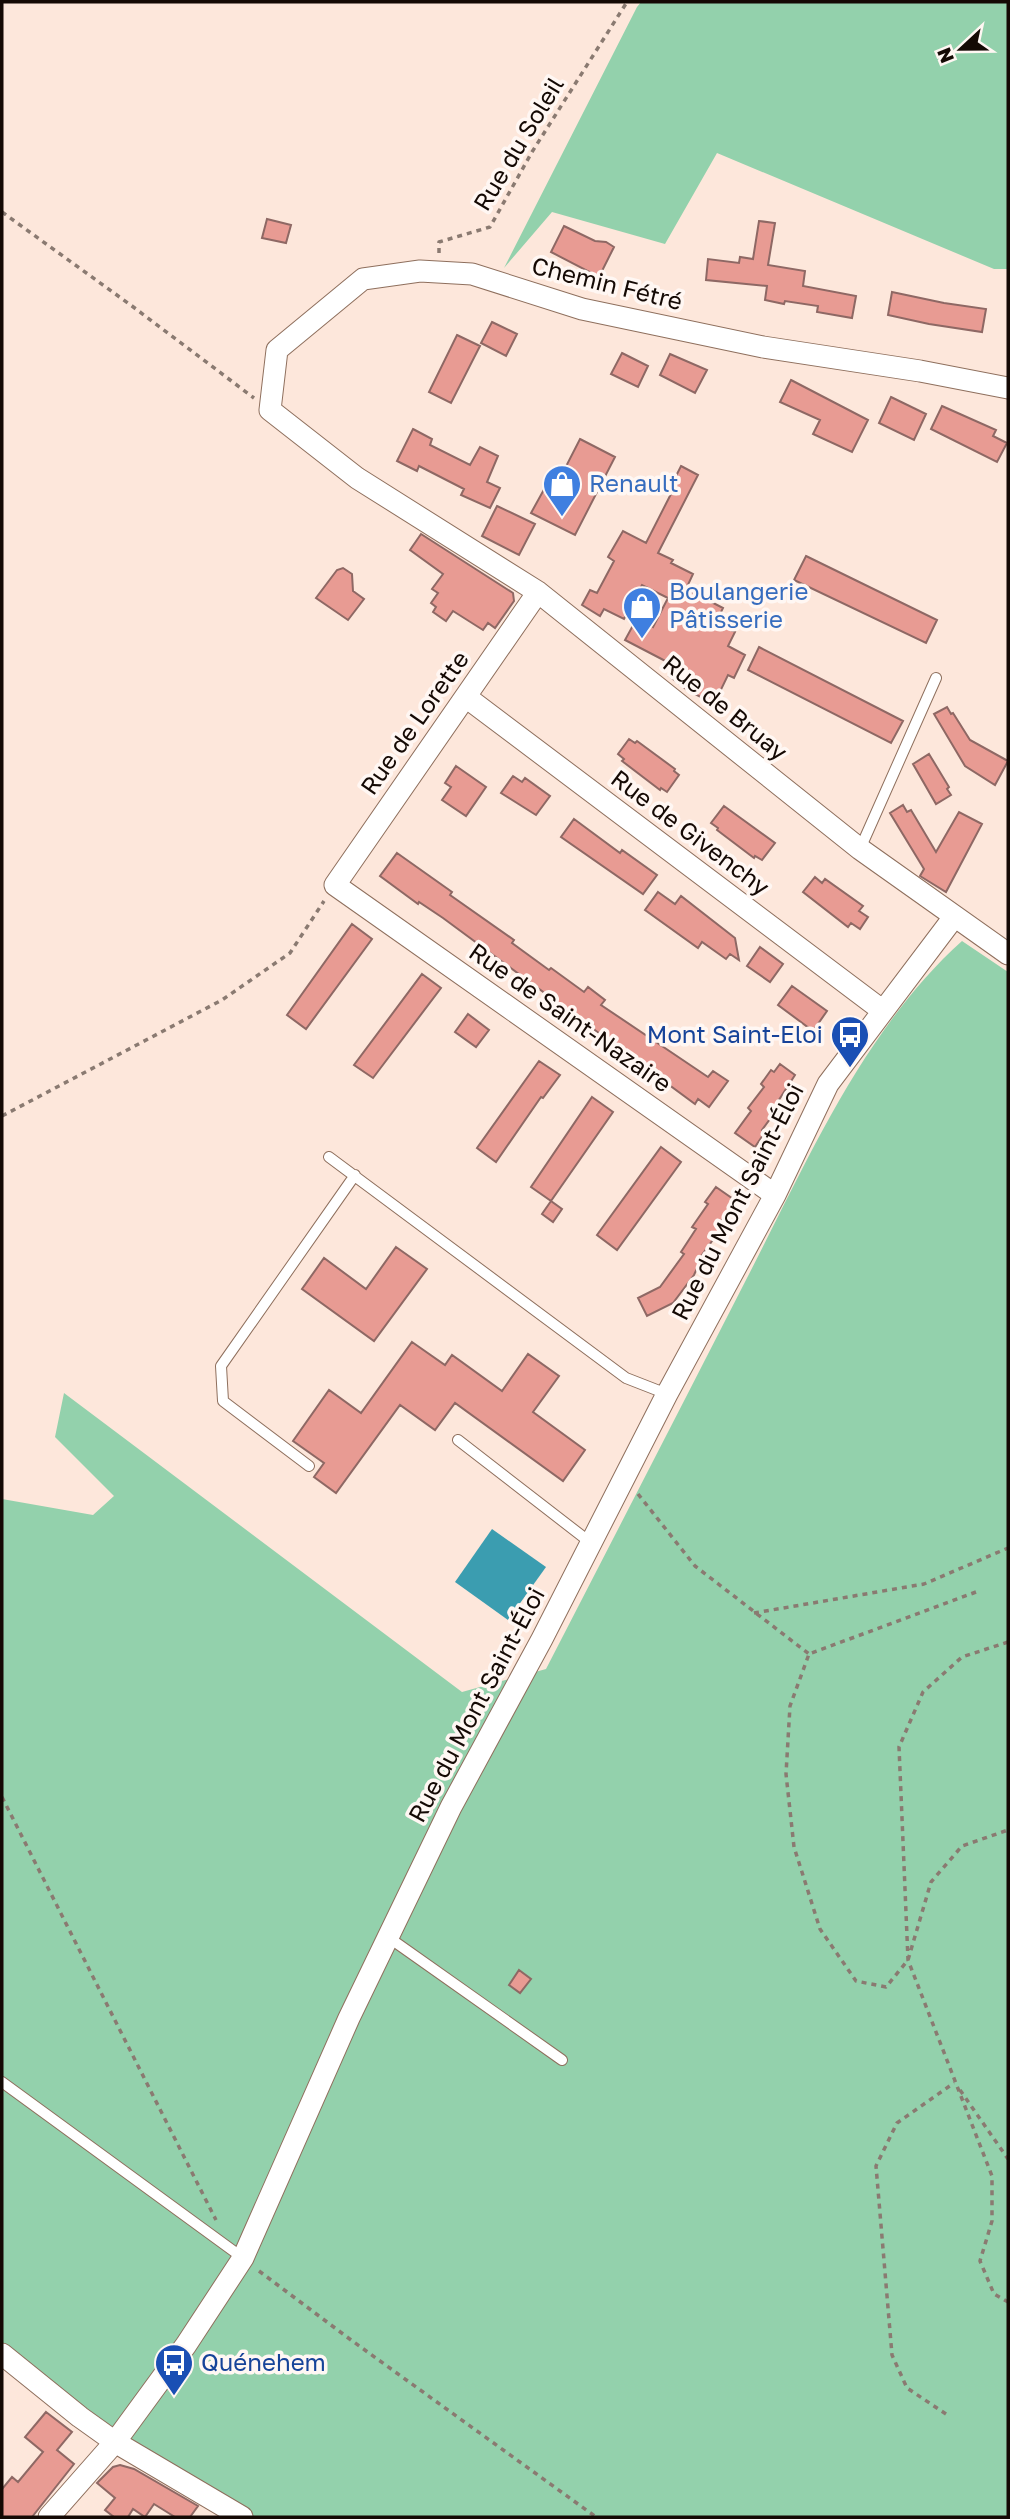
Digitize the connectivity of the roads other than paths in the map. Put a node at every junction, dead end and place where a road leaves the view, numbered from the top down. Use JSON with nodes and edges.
{"nodes":[{"id":1,"x":1008,"y":388,"type":"edge"},
{"id":2,"x":270,"y":410,"type":"joint"},
{"id":3,"x":538,"y":592,"type":"junction"},
{"id":4,"x":936,"y":678,"type":"dead end"},
{"id":5,"x":466,"y":698,"type":"junction"},
{"id":6,"x":860,"y":849,"type":"junction"},
{"id":7,"x":335,"y":885,"type":"joint"},
{"id":8,"x":954,"y":917,"type":"junction"},
{"id":9,"x":1008,"y":954,"type":"edge"},
{"id":10,"x":883,"y":1011,"type":"junction"},
{"id":11,"x":328,"y":1157,"type":"dead end"},
{"id":12,"x":355,"y":1175,"type":"junction"},
{"id":13,"x":775,"y":1195,"type":"junction"},
{"id":14,"x":667,"y":1394,"type":"junction"},
{"id":15,"x":458,"y":1440,"type":"dead end"},
{"id":16,"x":309,"y":1466,"type":"dead end"},
{"id":17,"x":591,"y":1543,"type":"junction"},
{"id":18,"x":388,"y":1937,"type":"junction"},
{"id":19,"x":562,"y":2060,"type":"dead end"},
{"id":20,"x":2,"y":2081,"type":"edge"},
{"id":21,"x":237,"y":2254,"type":"junction"},
{"id":22,"x":2,"y":2354,"type":"edge"},
{"id":23,"x":115,"y":2442,"type":"junction"},
{"id":24,"x":49,"y":2517,"type":"edge"},
{"id":25,"x":242,"y":2517,"type":"edge"}],
"edges":[{"from":1,"to":2,"type":"street","name":"Chemin Fétré"},
{"from":2,"to":3,"type":"street","name":"Rue de Bruay"},
{"from":3,"to":5,"type":"street","name":"Rue de Lorette"},
{"from":3,"to":6,"type":"street","name":"Rue de Bruay"},
{"from":4,"to":6,"type":"lane"},
{"from":5,"to":7,"type":"street","name":"Rue de Lorette"},
{"from":5,"to":10,"type":"street","name":"Rue de Givenchy"},
{"from":6,"to":8,"type":"street","name":"Rue de Bruay"},
{"from":7,"to":13,"type":"street","name":"Rue de Saint-Nazaire"},
{"from":8,"to":9,"type":"street","name":"Rue de Bruay"},
{"from":8,"to":10,"type":"street","name":"Rue du Mont Saint-Éloi"},
{"from":10,"to":13,"type":"street","name":"Rue du Mont Saint-Éloi"},
{"from":11,"to":12,"type":"lane"},
{"from":12,"to":14,"type":"lane"},
{"from":12,"to":16,"type":"lane"},
{"from":13,"to":14,"type":"street","name":"Rue du Mont Saint-Éloi"},
{"from":14,"to":17,"type":"street","name":"Rue du Mont Saint-Éloi"},
{"from":15,"to":17,"type":"lane"},
{"from":17,"to":18,"type":"street","name":"Rue du Mont Saint-Éloi"},
{"from":18,"to":19,"type":"lane"},
{"from":18,"to":21,"type":"street","name":"Rue du Mont Saint-Éloi"},
{"from":20,"to":21,"type":"lane"},
{"from":21,"to":23,"type":"street","name":"Rue du Mont Saint-Éloi"},
{"from":22,"to":23,"type":"street"},
{"from":23,"to":24,"type":"street","name":"Rue du Mont Saint-Éloi"},
{"from":23,"to":25,"type":"street"}]}
